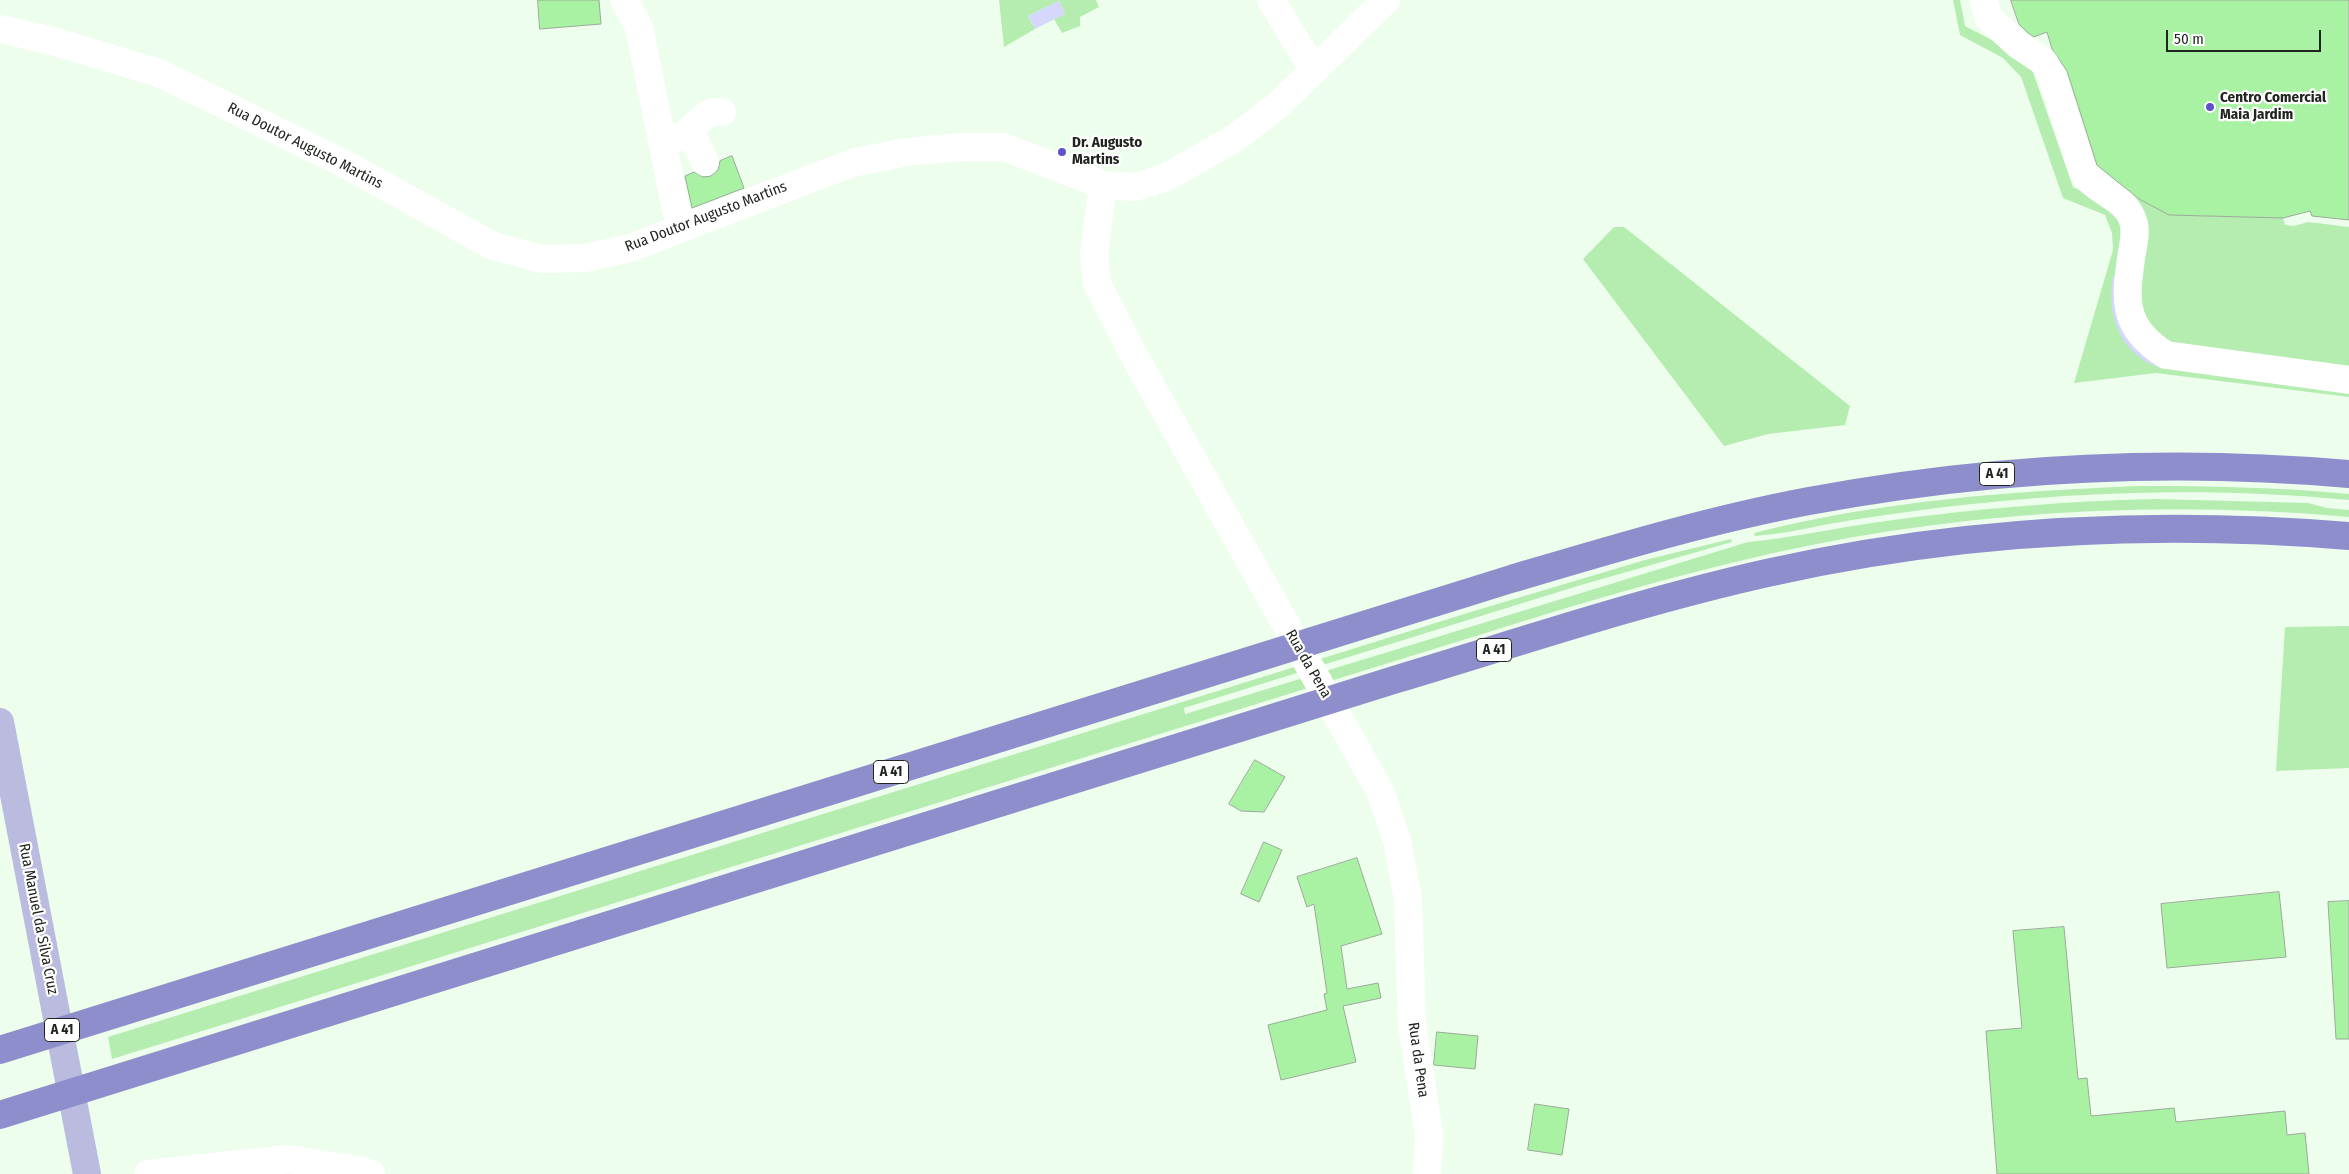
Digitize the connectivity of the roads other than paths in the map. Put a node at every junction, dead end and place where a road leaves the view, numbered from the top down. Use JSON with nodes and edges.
{"nodes":[{"id":1,"x":624,"y":0,"type":"edge"},
{"id":2,"x":1271,"y":0,"type":"edge"},
{"id":3,"x":1386,"y":0,"type":"edge"},
{"id":4,"x":1984,"y":0,"type":"edge"},
{"id":5,"x":0,"y":29,"type":"edge"},
{"id":6,"x":1313,"y":69,"type":"junction"},
{"id":7,"x":722,"y":112,"type":"dead end"},
{"id":8,"x":688,"y":132,"type":"junction"},
{"id":9,"x":663,"y":142,"type":"junction"},
{"id":10,"x":705,"y":162,"type":"dead end"},
{"id":11,"x":1103,"y":185,"type":"junction"},
{"id":12,"x":680,"y":229,"type":"junction"},
{"id":13,"x":2349,"y":380,"type":"edge"},
{"id":14,"x":2349,"y":466,"type":"edge"},
{"id":15,"x":2320,"y":471,"type":"junction"},
{"id":16,"x":2349,"y":474,"type":"edge"},
{"id":17,"x":2305,"y":532,"type":"junction"},
{"id":18,"x":2349,"y":536,"type":"edge"},
{"id":19,"x":2349,"y":552,"type":"edge"},
{"id":20,"x":0,"y":722,"type":"edge"},
{"id":21,"x":10,"y":1047,"type":"edge"},
{"id":22,"x":0,"y":1116,"type":"edge"},
{"id":23,"x":87,"y":1174,"type":"edge"},
{"id":24,"x":148,"y":1174,"type":"edge"},
{"id":25,"x":371,"y":1174,"type":"edge"},
{"id":26,"x":1427,"y":1174,"type":"edge"}],
"edges":[{"from":1,"to":9,"type":"street"},
{"from":2,"to":6,"type":"street"},
{"from":3,"to":6,"type":"street","name":"Rua Doutor Augusto Martins"},
{"from":4,"to":13,"type":"street"},
{"from":5,"to":12,"type":"street","name":"Rua Doutor Augusto Martins"},
{"from":6,"to":11,"type":"street","name":"Rua Doutor Augusto Martins"},
{"from":7,"to":8,"type":"street"},
{"from":8,"to":9,"type":"street"},
{"from":8,"to":10,"type":"street"},
{"from":9,"to":12,"type":"street"},
{"from":11,"to":12,"type":"street","name":"Rua Doutor Augusto Martins"},
{"from":11,"to":26,"type":"street","name":"Rua da Pena"},
{"from":14,"to":15,"type":"highway"},
{"from":15,"to":16,"type":"highway","number":"A 41"},
{"from":15,"to":21,"type":"highway","number":"A 41"},
{"from":17,"to":18,"type":"highway","number":"A 41"},
{"from":17,"to":19,"type":"highway"},
{"from":17,"to":22,"type":"highway","number":"A 41"},
{"from":20,"to":23,"type":"main road","name":"Rua Manuel da Silva Cruz"},
{"from":24,"to":25,"type":"street"}]}
